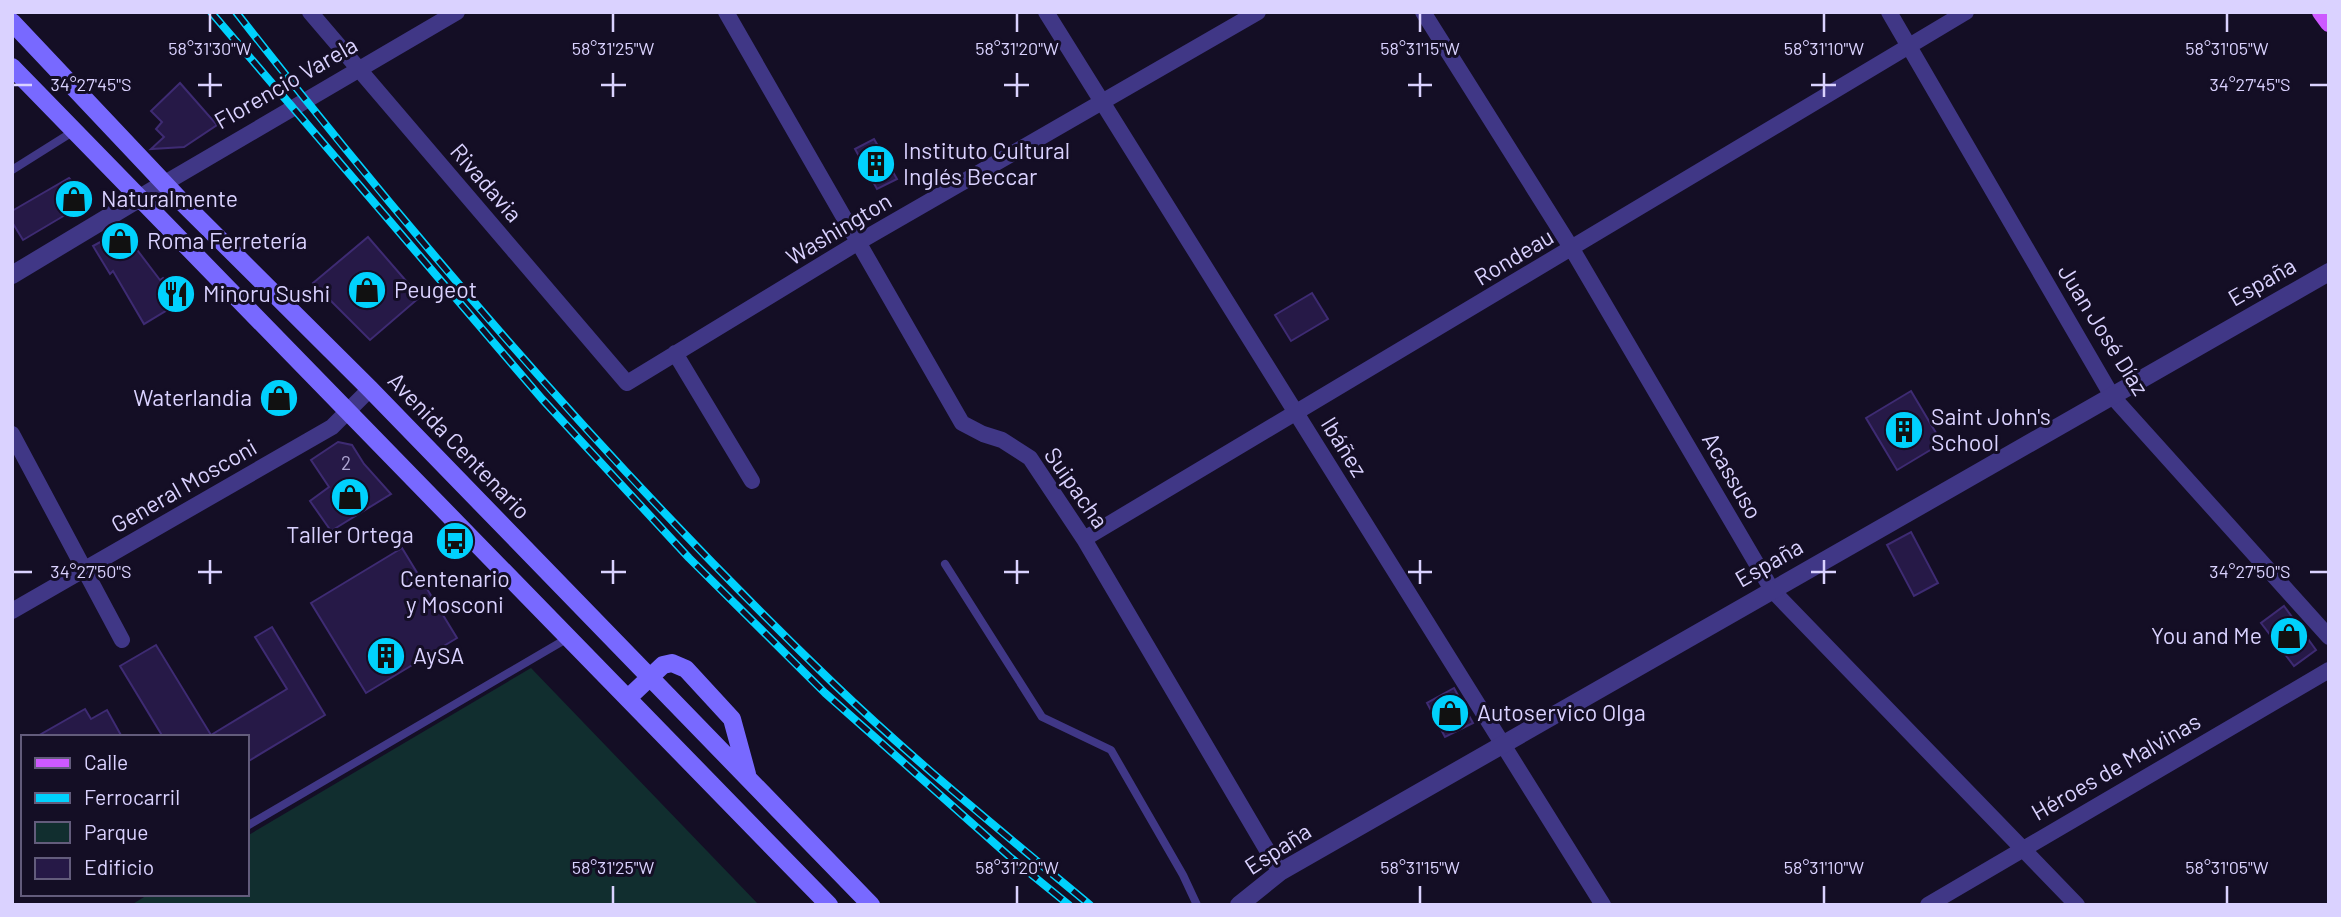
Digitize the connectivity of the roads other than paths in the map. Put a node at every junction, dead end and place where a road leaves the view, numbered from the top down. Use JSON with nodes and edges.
{"nodes":[{"id":1,"x":310,"y":12,"type":"edge"},
{"id":2,"x":457,"y":12,"type":"edge"},
{"id":3,"x":726,"y":12,"type":"edge"},
{"id":4,"x":1046,"y":12,"type":"edge"},
{"id":5,"x":1258,"y":12,"type":"edge"},
{"id":6,"x":1423,"y":12,"type":"edge"},
{"id":7,"x":1888,"y":12,"type":"edge"},
{"id":8,"x":1966,"y":12,"type":"edge"},
{"id":9,"x":2322,"y":12,"type":"edge"},
{"id":10,"x":12,"y":22,"type":"edge"},
{"id":11,"x":2329,"y":23,"type":"edge"},
{"id":12,"x":1908,"y":47,"type":"junction"},
{"id":13,"x":12,"y":67,"type":"edge"},
{"id":14,"x":358,"y":69,"type":"junction"},
{"id":15,"x":1101,"y":102,"type":"junction"},
{"id":16,"x":74,"y":131,"type":"junction"},
{"id":17,"x":12,"y":170,"type":"edge"},
{"id":18,"x":165,"y":183,"type":"junction"},
{"id":19,"x":139,"y":197,"type":"junction"},
{"id":20,"x":857,"y":243,"type":"junction"},
{"id":21,"x":1572,"y":249,"type":"junction"},
{"id":22,"x":2329,"y":272,"type":"edge"},
{"id":23,"x":12,"y":275,"type":"edge"},
{"id":24,"x":675,"y":353,"type":"junction"},
{"id":25,"x":627,"y":383,"type":"joint"},
{"id":26,"x":370,"y":389,"type":"junction"},
{"id":27,"x":2112,"y":396,"type":"junction"},
{"id":28,"x":349,"y":411,"type":"junction"},
{"id":29,"x":1296,"y":414,"type":"junction"},
{"id":30,"x":12,"y":434,"type":"edge"},
{"id":31,"x":752,"y":481,"type":"dead end"},
{"id":32,"x":1084,"y":539,"type":"junction"},
{"id":33,"x":945,"y":564,"type":"dead end"},
{"id":34,"x":85,"y":569,"type":"junction"},
{"id":35,"x":1772,"y":590,"type":"junction"},
{"id":36,"x":12,"y":611,"type":"edge"},
{"id":37,"x":2329,"y":636,"type":"edge"},
{"id":38,"x":568,"y":638,"type":"junction"},
{"id":39,"x":122,"y":640,"type":"dead end"},
{"id":40,"x":2329,"y":670,"type":"edge"},
{"id":41,"x":651,"y":676,"type":"junction"},
{"id":42,"x":628,"y":698,"type":"junction"},
{"id":43,"x":1503,"y":745,"type":"junction"},
{"id":44,"x":748,"y":777,"type":"junction"},
{"id":45,"x":248,"y":825,"type":"edge"},
{"id":46,"x":2022,"y":847,"type":"junction"},
{"id":47,"x":1280,"y":872,"type":"junction"},
{"id":48,"x":1242,"y":904,"type":"edge"},
{"id":49,"x":829,"y":905,"type":"edge"},
{"id":50,"x":870,"y":905,"type":"edge"},
{"id":51,"x":1196,"y":905,"type":"edge"},
{"id":52,"x":1603,"y":905,"type":"edge"},
{"id":53,"x":1928,"y":905,"type":"edge"},
{"id":54,"x":2077,"y":905,"type":"edge"}],
"edges":[{"from":1,"to":14,"type":"street","name":"Rivadavia"},
{"from":2,"to":14,"type":"street","name":"Florencio Varela"},
{"from":3,"to":20,"type":"street","name":"Suipacha"},
{"from":4,"to":15,"type":"street","name":"Ibáñez"},
{"from":5,"to":15,"type":"street","name":"Washington"},
{"from":6,"to":21,"type":"street","name":"Acassuso"},
{"from":7,"to":12,"type":"street","name":"Juan José Díaz"},
{"from":8,"to":12,"type":"street","name":"Rondeau"},
{"from":9,"to":11,"type":"main road"},
{"from":10,"to":18,"type":"main road","name":"Avenida Centenario"},
{"from":12,"to":21,"type":"street","name":"Rondeau"},
{"from":12,"to":27,"type":"street","name":"Juan José Díaz"},
{"from":13,"to":16,"type":"main road"},
{"from":14,"to":18,"type":"street","name":"Florencio Varela"},
{"from":14,"to":25,"type":"street","name":"Rivadavia"},
{"from":15,"to":20,"type":"street","name":"Washington"},
{"from":15,"to":29,"type":"street","name":"Ibáñez"},
{"from":16,"to":17,"type":"lane"},
{"from":16,"to":19,"type":"main road"},
{"from":18,"to":19,"type":"street","name":"Florencio Varela"},
{"from":18,"to":26,"type":"main road","name":"Avenida Centenario"},
{"from":19,"to":23,"type":"street","name":"Florencio Varela"},
{"from":19,"to":28,"type":"main road"},
{"from":20,"to":24,"type":"street","name":"Washington"},
{"from":20,"to":32,"type":"street","name":"Suipacha"},
{"from":21,"to":29,"type":"street","name":"Rondeau"},
{"from":21,"to":35,"type":"street","name":"Acassuso"},
{"from":22,"to":27,"type":"street","name":"España"},
{"from":24,"to":25,"type":"street","name":"Washington"},
{"from":24,"to":31,"type":"street"},
{"from":26,"to":28,"type":"street","name":"General Mosconi"},
{"from":26,"to":41,"type":"main road","name":"Avenida Centenario"},
{"from":27,"to":35,"type":"street","name":"España"},
{"from":27,"to":37,"type":"street","name":"Juan José Díaz"},
{"from":28,"to":34,"type":"street","name":"General Mosconi"},
{"from":28,"to":38,"type":"main road"},
{"from":29,"to":32,"type":"street","name":"Rondeau"},
{"from":29,"to":43,"type":"street","name":"Ibáñez"},
{"from":30,"to":34,"type":"street"},
{"from":32,"to":47,"type":"street","name":"Suipacha"},
{"from":33,"to":51,"type":"lane"},
{"from":34,"to":36,"type":"street","name":"General Mosconi"},
{"from":34,"to":39,"type":"street"},
{"from":35,"to":43,"type":"street","name":"España"},
{"from":35,"to":46,"type":"street","name":"Acassuso"},
{"from":38,"to":42,"type":"main road"},
{"from":38,"to":45,"type":"lane"},
{"from":40,"to":46,"type":"street","name":"Héroes de Malvinas"},
{"from":41,"to":42,"type":"main road"},
{"from":41,"to":44,"type":"main road","name":"Avenida Centenario"},
{"from":41,"to":44,"type":"main road"},
{"from":42,"to":49,"type":"main road"},
{"from":43,"to":47,"type":"street","name":"España"},
{"from":43,"to":52,"type":"street","name":"Ibáñez"},
{"from":44,"to":50,"type":"main road","name":"Avenida Centenario"},
{"from":46,"to":53,"type":"street","name":"Héroes de Malvinas"},
{"from":46,"to":54,"type":"street","name":"Acassuso"},
{"from":47,"to":48,"type":"street","name":"España"}]}
